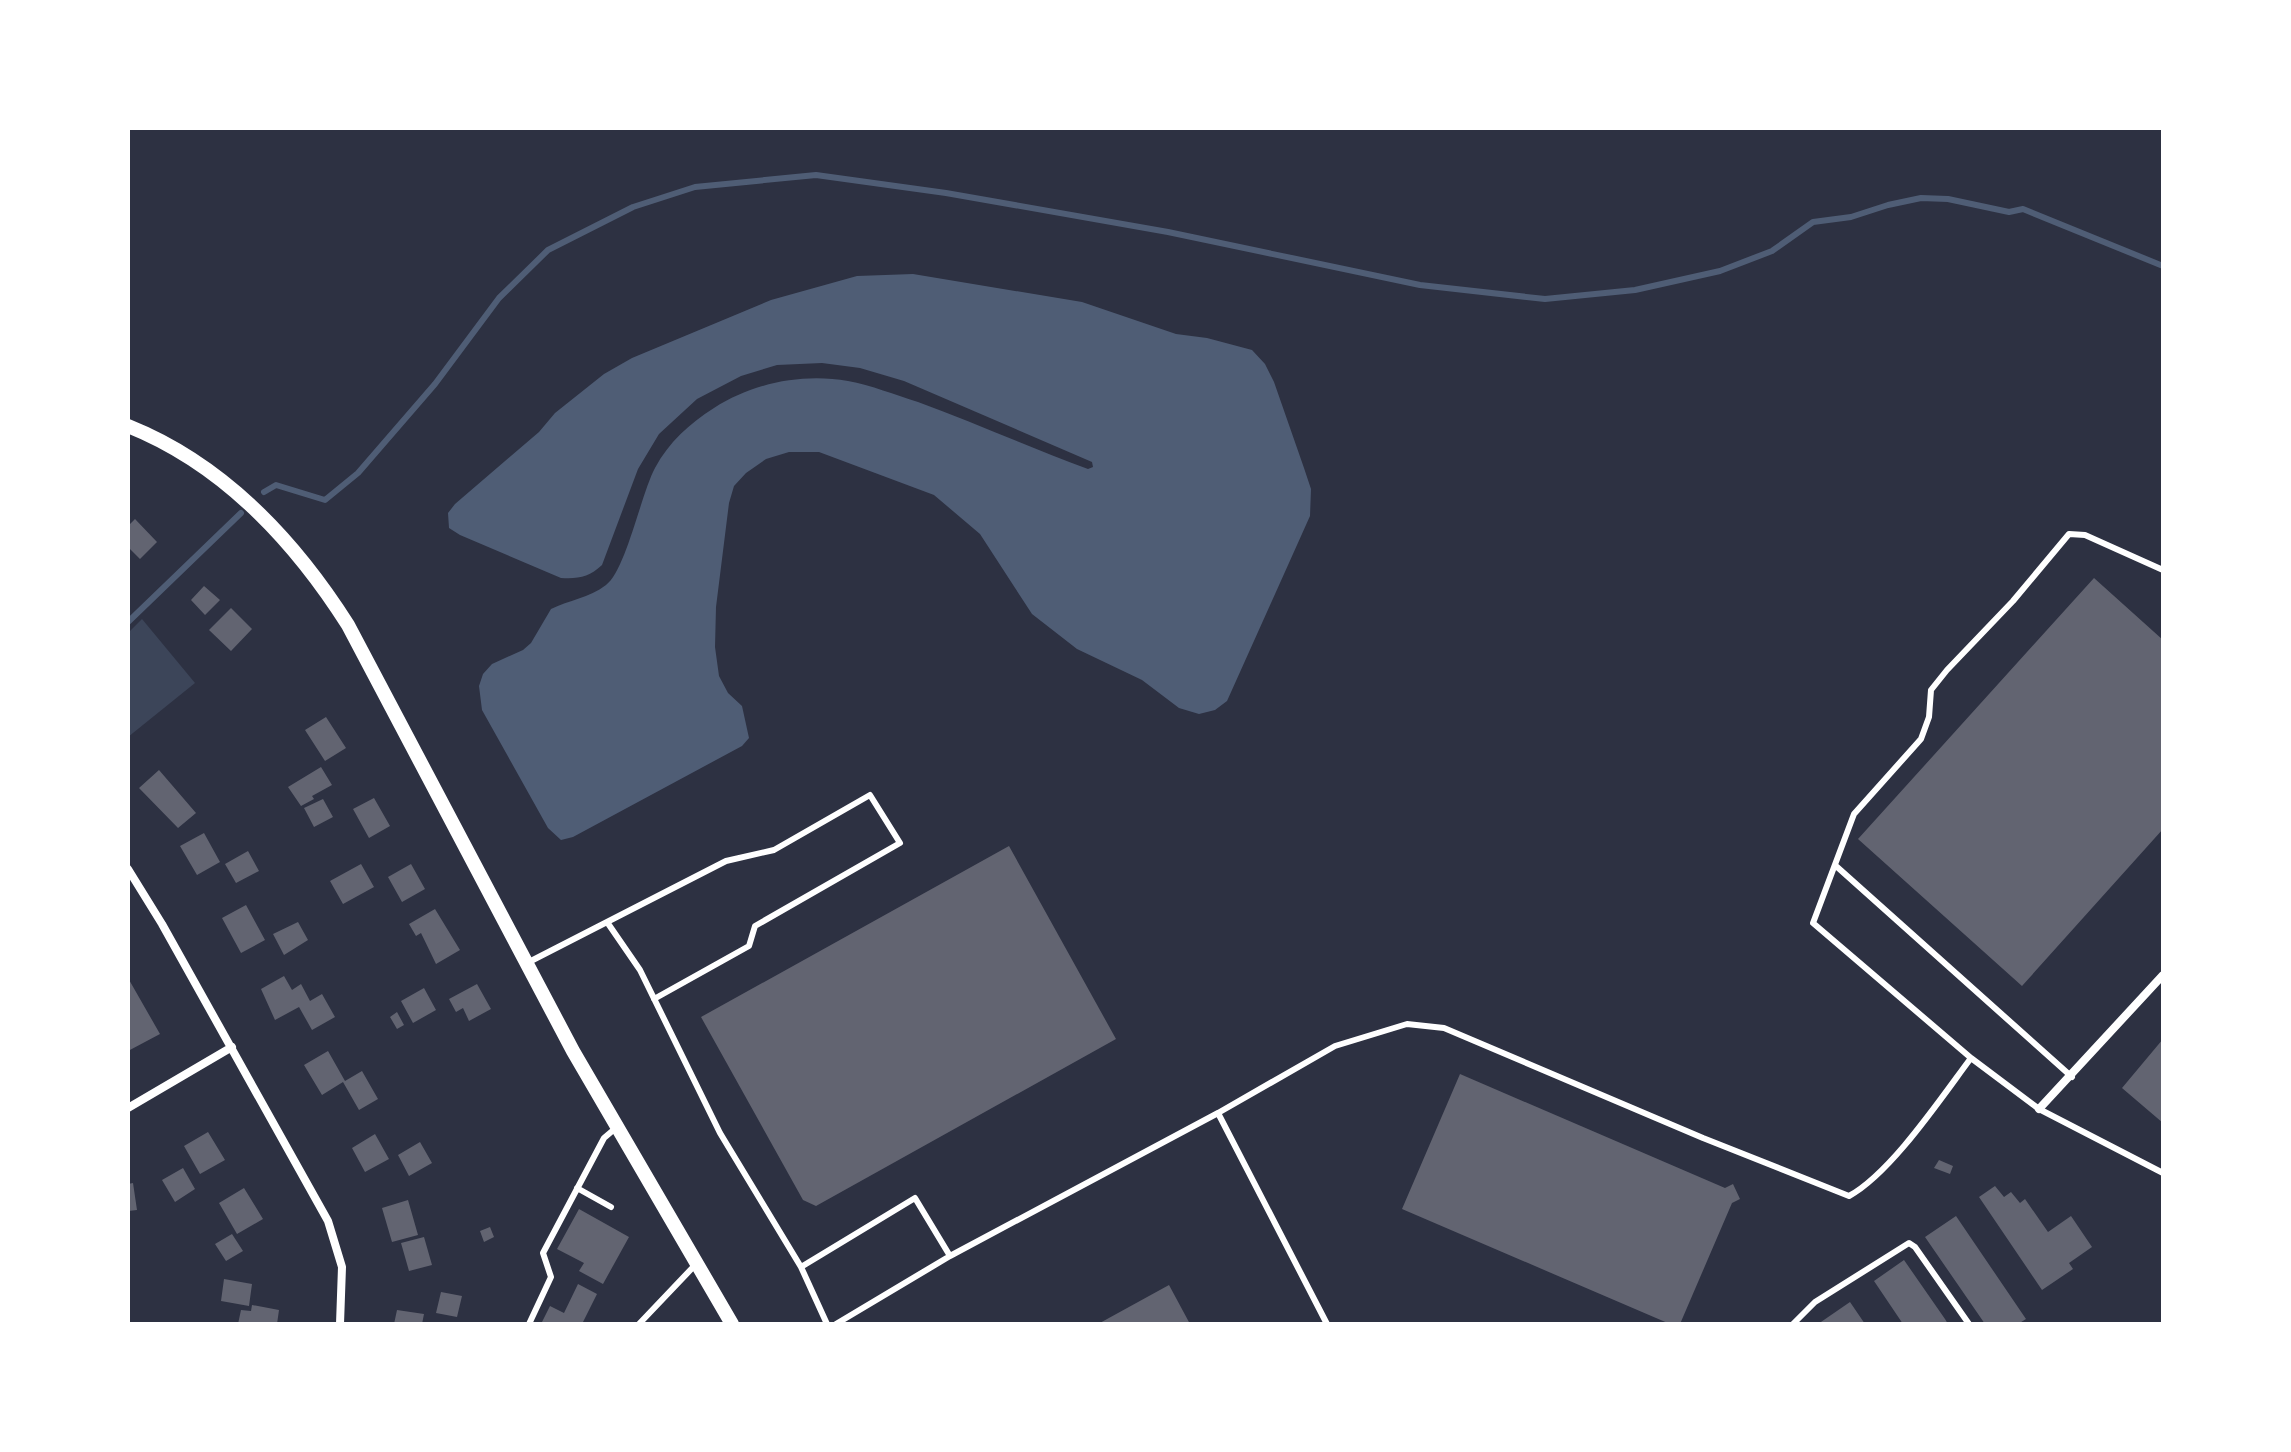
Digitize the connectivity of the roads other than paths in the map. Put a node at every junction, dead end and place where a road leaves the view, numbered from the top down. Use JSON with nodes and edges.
{"nodes":[{"id":1,"x":128,"y":426,"type":"edge"},
{"id":2,"x":2163,"y":570,"type":"edge"},
{"id":3,"x":1836,"y":866,"type":"junction"},
{"id":4,"x":128,"y":869,"type":"edge"},
{"id":5,"x":607,"y":922,"type":"junction"},
{"id":6,"x":527,"y":964,"type":"junction"},
{"id":7,"x":2163,"y":975,"type":"edge"},
{"id":8,"x":654,"y":999,"type":"junction"},
{"id":9,"x":232,"y":1047,"type":"junction"},
{"id":10,"x":1971,"y":1058,"type":"junction"},
{"id":11,"x":2072,"y":1077,"type":"junction"},
{"id":12,"x":128,"y":1108,"type":"edge"},
{"id":13,"x":2039,"y":1109,"type":"junction"},
{"id":14,"x":1218,"y":1113,"type":"junction"},
{"id":15,"x":617,"y":1127,"type":"junction"},
{"id":16,"x":2163,"y":1173,"type":"edge"},
{"id":17,"x":577,"y":1188,"type":"junction"},
{"id":18,"x":611,"y":1207,"type":"dead end"},
{"id":19,"x":950,"y":1256,"type":"junction"},
{"id":20,"x":697,"y":1263,"type":"junction"},
{"id":21,"x":801,"y":1267,"type":"junction"},
{"id":22,"x":340,"y":1324,"type":"edge"},
{"id":23,"x":529,"y":1324,"type":"edge"},
{"id":24,"x":639,"y":1324,"type":"edge"},
{"id":25,"x":732,"y":1324,"type":"edge"},
{"id":26,"x":827,"y":1324,"type":"edge"},
{"id":27,"x":836,"y":1324,"type":"edge"},
{"id":28,"x":1327,"y":1324,"type":"edge"},
{"id":29,"x":1793,"y":1324,"type":"edge"},
{"id":30,"x":1969,"y":1324,"type":"edge"}],
"edges":[{"from":1,"to":6,"type":"street"},
{"from":2,"to":3,"type":"lane"},
{"from":3,"to":10,"type":"lane"},
{"from":3,"to":11,"type":"lane"},
{"from":4,"to":9,"type":"street"},
{"from":5,"to":6,"type":"lane"},
{"from":5,"to":8,"type":"lane"},
{"from":5,"to":8,"type":"lane"},
{"from":6,"to":15,"type":"street"},
{"from":7,"to":11,"type":"street"},
{"from":8,"to":21,"type":"lane"},
{"from":9,"to":12,"type":"street"},
{"from":9,"to":22,"type":"street"},
{"from":10,"to":13,"type":"lane"},
{"from":10,"to":14,"type":"lane"},
{"from":11,"to":13,"type":"street"},
{"from":13,"to":16,"type":"lane"},
{"from":14,"to":19,"type":"lane"},
{"from":14,"to":28,"type":"lane"},
{"from":15,"to":17,"type":"lane"},
{"from":15,"to":20,"type":"street"},
{"from":17,"to":18,"type":"lane"},
{"from":17,"to":23,"type":"lane"},
{"from":19,"to":21,"type":"lane"},
{"from":19,"to":27,"type":"lane"},
{"from":20,"to":24,"type":"lane"},
{"from":20,"to":25,"type":"street"},
{"from":21,"to":26,"type":"lane"},
{"from":29,"to":30,"type":"lane"}]}
